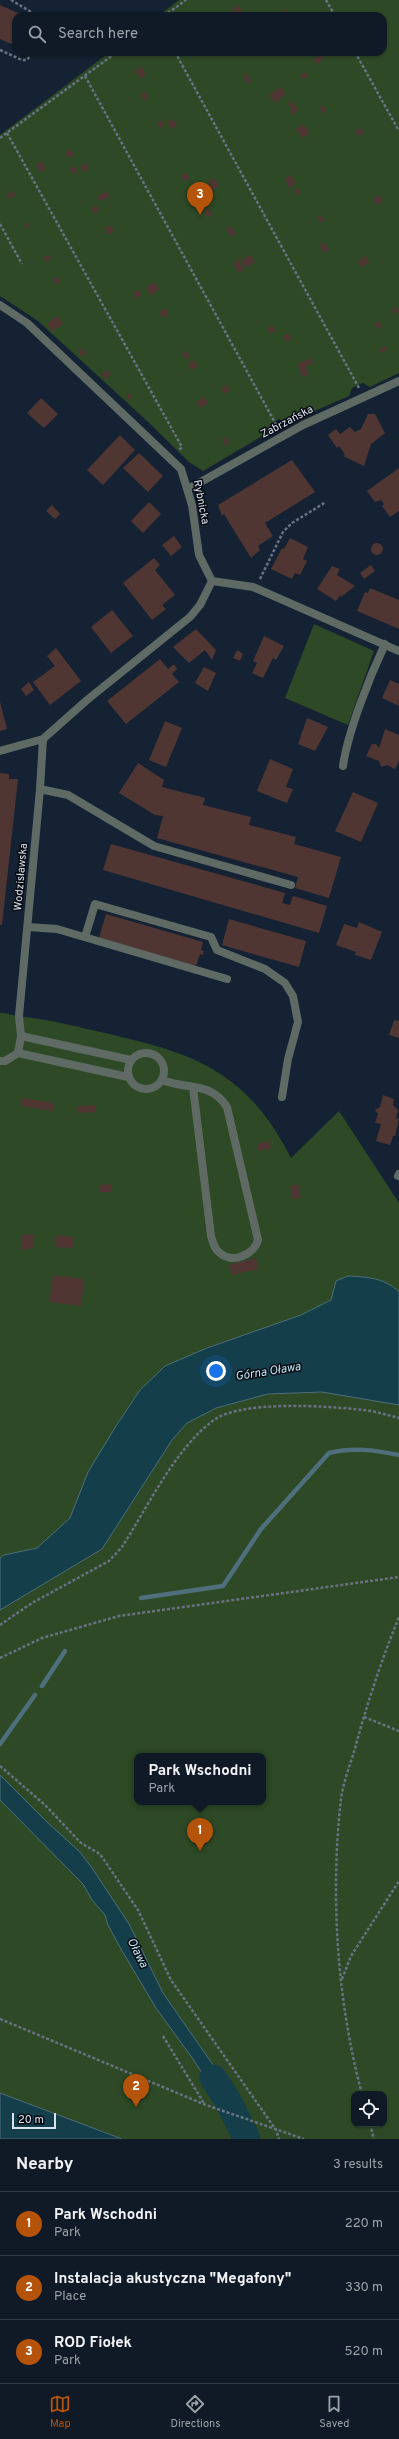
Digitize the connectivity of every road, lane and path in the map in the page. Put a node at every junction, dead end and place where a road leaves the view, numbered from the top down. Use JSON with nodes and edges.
{"nodes":[{"id":1,"x":11,"y":0,"type":"edge"},
{"id":2,"x":186,"y":0,"type":"edge"},
{"id":3,"x":326,"y":0,"type":"edge"},
{"id":4,"x":31,"y":12,"type":"edge"},
{"id":5,"x":170,"y":12,"type":"edge"},
{"id":6,"x":333,"y":12,"type":"edge"},
{"id":7,"x":0,"y":50,"type":"edge"},
{"id":8,"x":12,"y":55,"type":"edge"},
{"id":9,"x":13,"y":56,"type":"edge"},
{"id":10,"x":30,"y":56,"type":"edge"},
{"id":11,"x":112,"y":56,"type":"edge"},
{"id":12,"x":177,"y":56,"type":"edge"},
{"id":13,"x":357,"y":56,"type":"edge"},
{"id":14,"x":86,"y":76,"type":"junction"},
{"id":15,"x":399,"y":131,"type":"edge"},
{"id":16,"x":7,"y":133,"type":"junction"},
{"id":17,"x":0,"y":138,"type":"edge"},
{"id":18,"x":0,"y":224,"type":"edge"},
{"id":19,"x":22,"y":264,"type":"dead end"},
{"id":20,"x":0,"y":305,"type":"edge"},
{"id":21,"x":399,"y":381,"type":"edge"},
{"id":22,"x":358,"y":386,"type":"dead end"},
{"id":23,"x":274,"y":422,"type":"dead end"},
{"id":24,"x":178,"y":452,"type":"dead end"},
{"id":25,"x":188,"y":489,"type":"junction"},
{"id":26,"x":326,"y":502,"type":"dead end"},
{"id":27,"x":212,"y":581,"type":"junction"},
{"id":28,"x":259,"y":582,"type":"dead end"},
{"id":29,"x":385,"y":644,"type":"junction"},
{"id":30,"x":399,"y":650,"type":"edge"},
{"id":31,"x":43,"y":740,"type":"junction"},
{"id":32,"x":0,"y":751,"type":"edge"},
{"id":33,"x":343,"y":766,"type":"dead end"},
{"id":34,"x":40,"y":789,"type":"junction"},
{"id":35,"x":291,"y":885,"type":"dead end"},
{"id":36,"x":28,"y":927,"type":"junction"},
{"id":37,"x":85,"y":937,"type":"junction"},
{"id":38,"x":227,"y":979,"type":"dead end"},
{"id":39,"x":21,"y":1036,"type":"junction"},
{"id":40,"x":18,"y":1053,"type":"junction"},
{"id":41,"x":131,"y":1060,"type":"junction"},
{"id":42,"x":0,"y":1061,"type":"edge"},
{"id":43,"x":128,"y":1077,"type":"junction"},
{"id":44,"x":162,"y":1080,"type":"junction"},
{"id":45,"x":193,"y":1087,"type":"junction"},
{"id":46,"x":282,"y":1097,"type":"dead end"},
{"id":47,"x":399,"y":1418,"type":"edge"},
{"id":48,"x":399,"y":1577,"type":"edge"},
{"id":49,"x":399,"y":1617,"type":"edge"},
{"id":50,"x":0,"y":1625,"type":"edge"},
{"id":51,"x":0,"y":1658,"type":"edge"},
{"id":52,"x":364,"y":1717,"type":"junction"},
{"id":53,"x":399,"y":1731,"type":"edge"},
{"id":54,"x":0,"y":1766,"type":"edge"},
{"id":55,"x":399,"y":1881,"type":"edge"},
{"id":56,"x":341,"y":1981,"type":"junction"},
{"id":57,"x":0,"y":2019,"type":"edge"},
{"id":58,"x":163,"y":2036,"type":"dead end"},
{"id":59,"x":361,"y":2091,"type":"edge"},
{"id":60,"x":206,"y":2105,"type":"junction"},
{"id":61,"x":371,"y":2127,"type":"edge"},
{"id":62,"x":276,"y":2130,"type":"junction"},
{"id":63,"x":279,"y":2139,"type":"edge"},
{"id":64,"x":304,"y":2139,"type":"edge"},
{"id":65,"x":374,"y":2139,"type":"edge"}],
"edges":[{"from":1,"to":4,"type":"path"},
{"from":2,"to":5,"type":"path"},
{"from":3,"to":6,"type":"path"},
{"from":7,"to":8,"type":"path"},
{"from":9,"to":10,"type":"path"},
{"from":11,"to":14,"type":"path"},
{"from":12,"to":22,"type":"path"},
{"from":13,"to":15,"type":"path"},
{"from":14,"to":16,"type":"path"},
{"from":14,"to":23,"type":"path"},
{"from":16,"to":17,"type":"path"},
{"from":16,"to":24,"type":"path"},
{"from":18,"to":19,"type":"path"},
{"from":20,"to":25,"type":"street","name":"Rybnicka"},
{"from":21,"to":25,"type":"street","name":"Zabrzańska"},
{"from":25,"to":27,"type":"street","name":"Rybnicka"},
{"from":26,"to":28,"type":"path"},
{"from":27,"to":29,"type":"street"},
{"from":27,"to":31,"type":"street"},
{"from":29,"to":30,"type":"street"},
{"from":29,"to":33,"type":"street"},
{"from":31,"to":32,"type":"street"},
{"from":31,"to":34,"type":"street","name":"Wodzisławska"},
{"from":34,"to":35,"type":"street"},
{"from":34,"to":36,"type":"street","name":"Wodzisławska"},
{"from":36,"to":37,"type":"street"},
{"from":36,"to":39,"type":"street","name":"Wodzisławska"},
{"from":37,"to":38,"type":"street"},
{"from":37,"to":46,"type":"street"},
{"from":39,"to":40,"type":"street","name":"Wodzisławska"},
{"from":39,"to":41,"type":"street"},
{"from":40,"to":42,"type":"street"},
{"from":40,"to":43,"type":"street"},
{"from":41,"to":43,"type":"street"},
{"from":41,"to":44,"type":"street"},
{"from":43,"to":44,"type":"street"},
{"from":44,"to":45,"type":"street"},
{"from":45,"to":45,"type":"street"},
{"from":47,"to":50,"type":"path"},
{"from":48,"to":51,"type":"path"},
{"from":49,"to":52,"type":"path"},
{"from":52,"to":53,"type":"path"},
{"from":52,"to":56,"type":"path"},
{"from":54,"to":62,"type":"path"},
{"from":55,"to":56,"type":"path"},
{"from":56,"to":59,"type":"path"},
{"from":57,"to":60,"type":"path"},
{"from":58,"to":60,"type":"path"},
{"from":60,"to":62,"type":"path"},
{"from":61,"to":65,"type":"path"},
{"from":62,"to":63,"type":"path"},
{"from":62,"to":64,"type":"path"}]}
